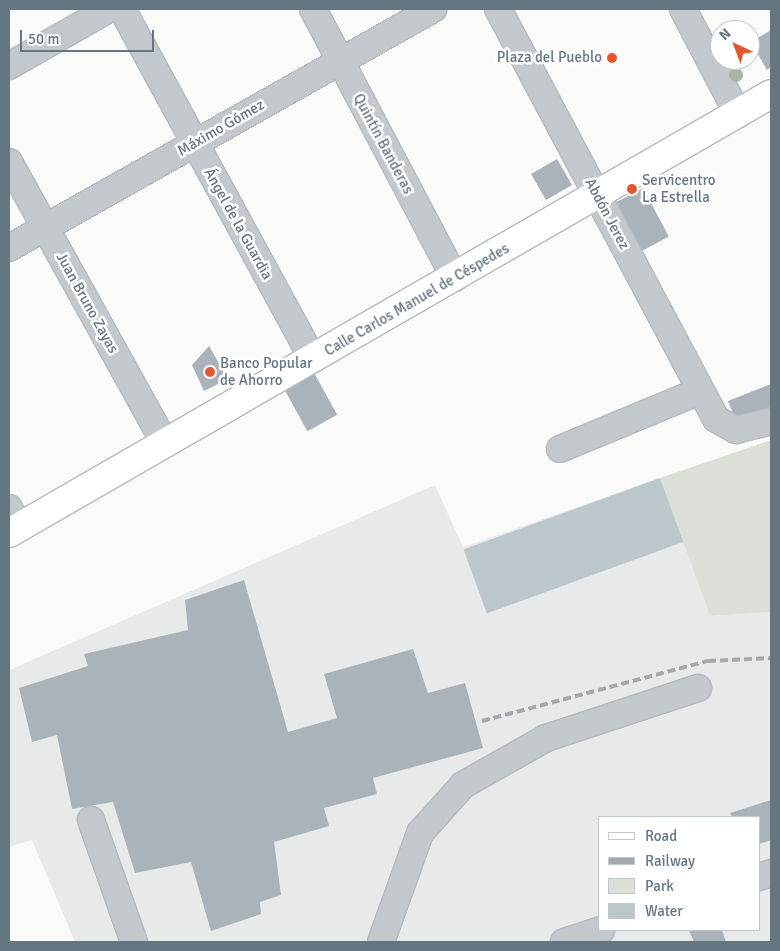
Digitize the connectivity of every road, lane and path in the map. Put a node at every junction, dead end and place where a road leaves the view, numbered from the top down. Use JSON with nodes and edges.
{"nodes":[{"id":1,"x":108,"y":9,"type":"edge"},
{"id":2,"x":122,"y":9,"type":"edge"},
{"id":3,"x":313,"y":9,"type":"edge"},
{"id":4,"x":433,"y":9,"type":"edge"},
{"id":5,"x":498,"y":9,"type":"edge"},
{"id":6,"x":683,"y":9,"type":"edge"},
{"id":7,"x":339,"y":61,"type":"junction"},
{"id":8,"x":9,"y":66,"type":"edge"},
{"id":9,"x":771,"y":94,"type":"edge"},
{"id":10,"x":738,"y":114,"type":"junction"},
{"id":11,"x":194,"y":144,"type":"junction"},
{"id":12,"x":9,"y":162,"type":"edge"},
{"id":13,"x":598,"y":197,"type":"junction"},
{"id":14,"x":45,"y":228,"type":"junction"},
{"id":15,"x":9,"y":248,"type":"edge"},
{"id":16,"x":455,"y":278,"type":"junction"},
{"id":17,"x":313,"y":359,"type":"junction"},
{"id":18,"x":700,"y":391,"type":"junction"},
{"id":19,"x":771,"y":421,"type":"edge"},
{"id":20,"x":165,"y":444,"type":"junction"},
{"id":21,"x":560,"y":449,"type":"dead end"},
{"id":22,"x":12,"y":522,"type":"edge"},
{"id":23,"x":698,"y":688,"type":"dead end"},
{"id":24,"x":91,"y":820,"type":"dead end"},
{"id":25,"x":598,"y":931,"type":"edge"},
{"id":26,"x":134,"y":942,"type":"edge"},
{"id":27,"x":381,"y":942,"type":"edge"},
{"id":28,"x":564,"y":942,"type":"edge"}],
"edges":[{"from":1,"to":8,"type":"street"},
{"from":2,"to":11,"type":"street","name":"Ángel de la Guardia"},
{"from":3,"to":7,"type":"street","name":"Quintín Banderas"},
{"from":4,"to":7,"type":"street","name":"Máximo Gómez"},
{"from":5,"to":13,"type":"street","name":"Abdón Jerez"},
{"from":6,"to":10,"type":"street"},
{"from":7,"to":11,"type":"street","name":"Máximo Gómez"},
{"from":7,"to":16,"type":"street","name":"Quintín Banderas"},
{"from":9,"to":10,"type":"main road","name":"Calle Carlos Manuel de Céspedes"},
{"from":10,"to":13,"type":"main road","name":"Calle Carlos Manuel de Céspedes"},
{"from":11,"to":14,"type":"street","name":"Máximo Gómez"},
{"from":11,"to":17,"type":"street","name":"Ángel de la Guardia"},
{"from":12,"to":14,"type":"street","name":"Juan Bruno Zayas"},
{"from":13,"to":16,"type":"main road","name":"Calle Carlos Manuel de Céspedes"},
{"from":13,"to":18,"type":"street","name":"Abdón Jerez"},
{"from":14,"to":15,"type":"street","name":"Máximo Gómez"},
{"from":14,"to":20,"type":"street","name":"Juan Bruno Zayas"},
{"from":16,"to":17,"type":"main road","name":"Calle Carlos Manuel de Céspedes"},
{"from":17,"to":20,"type":"main road","name":"Calle Carlos Manuel de Céspedes"},
{"from":18,"to":19,"type":"street","name":"Abdón Jerez"},
{"from":18,"to":21,"type":"street"},
{"from":20,"to":22,"type":"main road","name":"Calle Carlos Manuel de Céspedes"},
{"from":23,"to":27,"type":"street"},
{"from":24,"to":26,"type":"street"},
{"from":25,"to":28,"type":"street"}]}
